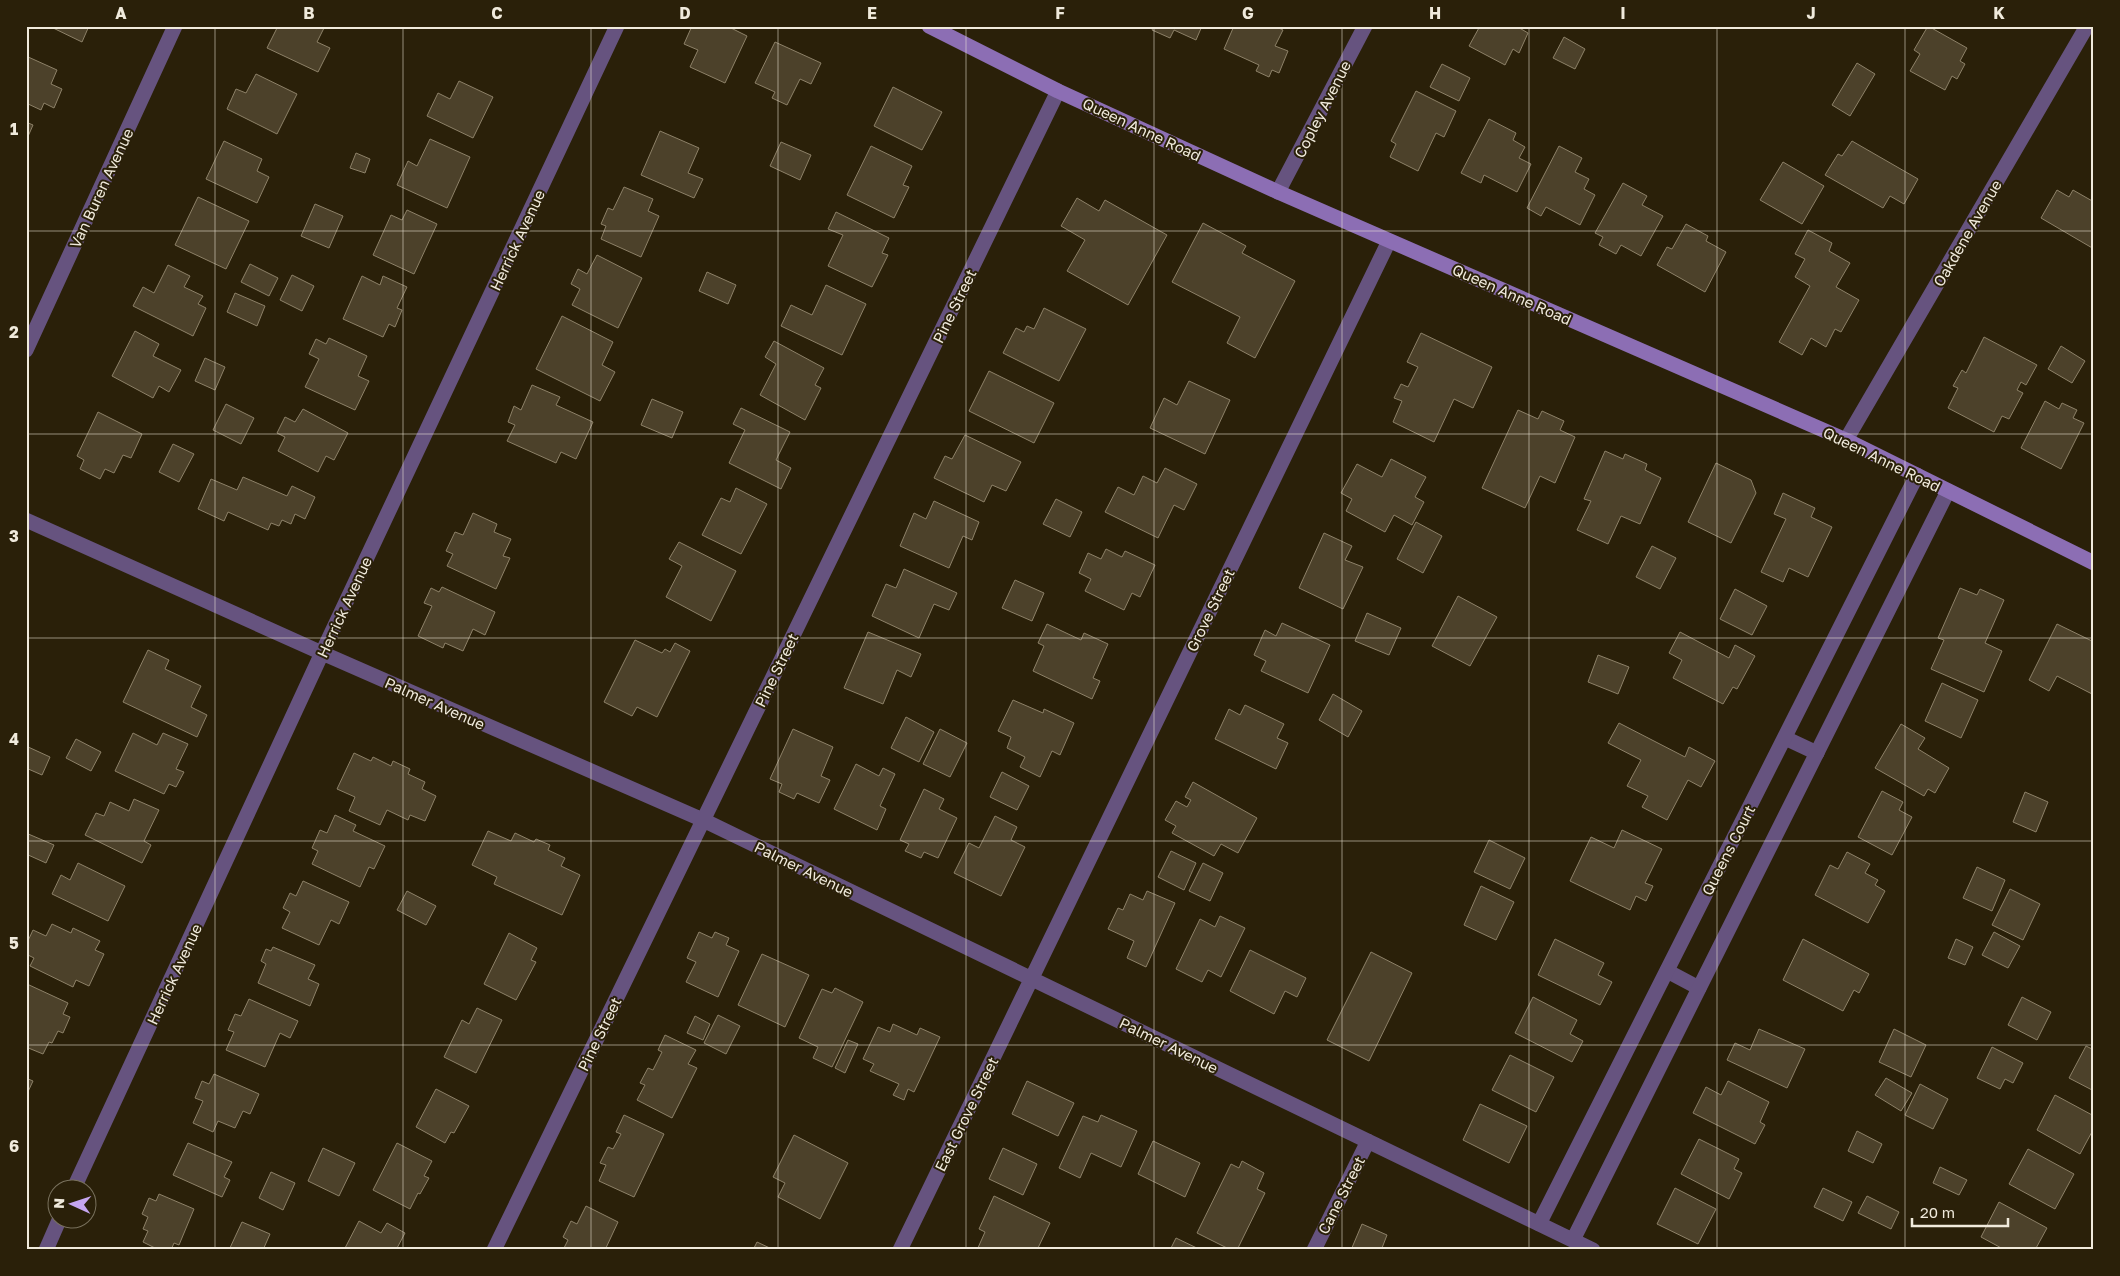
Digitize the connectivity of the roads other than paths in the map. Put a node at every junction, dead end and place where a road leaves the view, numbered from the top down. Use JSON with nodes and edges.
{"nodes":[{"id":1,"x":175,"y":26,"type":"edge"},
{"id":2,"x":617,"y":26,"type":"edge"},
{"id":3,"x":929,"y":26,"type":"edge"},
{"id":4,"x":1365,"y":26,"type":"edge"},
{"id":5,"x":2087,"y":26,"type":"edge"},
{"id":6,"x":1058,"y":91,"type":"junction"},
{"id":7,"x":1278,"y":192,"type":"junction"},
{"id":8,"x":1389,"y":241,"type":"junction"},
{"id":9,"x":26,"y":350,"type":"edge"},
{"id":10,"x":1846,"y":440,"type":"junction"},
{"id":11,"x":1918,"y":475,"type":"junction"},
{"id":12,"x":1948,"y":491,"type":"junction"},
{"id":13,"x":26,"y":520,"type":"edge"},
{"id":14,"x":2094,"y":562,"type":"edge"},
{"id":15,"x":322,"y":653,"type":"junction"},
{"id":16,"x":1785,"y":738,"type":"junction"},
{"id":17,"x":1817,"y":753,"type":"junction"},
{"id":18,"x":703,"y":820,"type":"junction"},
{"id":19,"x":1667,"y":971,"type":"junction"},
{"id":20,"x":1031,"y":979,"type":"junction"},
{"id":21,"x":1699,"y":988,"type":"junction"},
{"id":22,"x":1368,"y":1141,"type":"junction"},
{"id":23,"x":79,"y":1178,"type":"edge"},
{"id":24,"x":1539,"y":1224,"type":"junction"},
{"id":25,"x":56,"y":1228,"type":"edge"},
{"id":26,"x":1573,"y":1240,"type":"junction"},
{"id":27,"x":46,"y":1250,"type":"edge"},
{"id":28,"x":494,"y":1250,"type":"edge"},
{"id":29,"x":900,"y":1250,"type":"edge"},
{"id":30,"x":1314,"y":1250,"type":"edge"},
{"id":31,"x":1593,"y":1250,"type":"edge"}],
"edges":[{"from":1,"to":9,"type":"street","name":"Van Buren Avenue"},
{"from":2,"to":15,"type":"street","name":"Herrick Avenue"},
{"from":3,"to":6,"type":"street","name":"Queen Anne Road"},
{"from":4,"to":7,"type":"street","name":"Copley Avenue"},
{"from":5,"to":10,"type":"street","name":"Oakdene Avenue"},
{"from":6,"to":7,"type":"street","name":"Queen Anne Road"},
{"from":6,"to":18,"type":"street","name":"Pine Street"},
{"from":7,"to":8,"type":"street","name":"Queen Anne Road"},
{"from":8,"to":10,"type":"street","name":"Queen Anne Road"},
{"from":8,"to":20,"type":"street","name":"Grove Street"},
{"from":10,"to":11,"type":"street","name":"Queen Anne Road"},
{"from":11,"to":12,"type":"street","name":"Queen Anne Road"},
{"from":11,"to":16,"type":"street","name":"Queens Court"},
{"from":12,"to":14,"type":"street","name":"Queen Anne Road"},
{"from":12,"to":17,"type":"street"},
{"from":13,"to":15,"type":"street","name":"Palmer Avenue"},
{"from":15,"to":18,"type":"street","name":"Palmer Avenue"},
{"from":15,"to":23,"type":"street","name":"Herrick Avenue"},
{"from":16,"to":17,"type":"street"},
{"from":16,"to":19,"type":"street","name":"Queens Court"},
{"from":17,"to":21,"type":"street"},
{"from":18,"to":20,"type":"street","name":"Palmer Avenue"},
{"from":18,"to":28,"type":"street","name":"Pine Street"},
{"from":19,"to":21,"type":"street"},
{"from":19,"to":24,"type":"street","name":"Queens Court"},
{"from":20,"to":22,"type":"street","name":"Palmer Avenue"},
{"from":20,"to":29,"type":"street","name":"East Grove Street"},
{"from":21,"to":26,"type":"street"},
{"from":22,"to":24,"type":"street","name":"Palmer Avenue"},
{"from":22,"to":30,"type":"street","name":"Cane Street"},
{"from":24,"to":26,"type":"street","name":"Palmer Avenue"},
{"from":25,"to":27,"type":"street"},
{"from":26,"to":31,"type":"street","name":"Palmer Avenue"}]}
